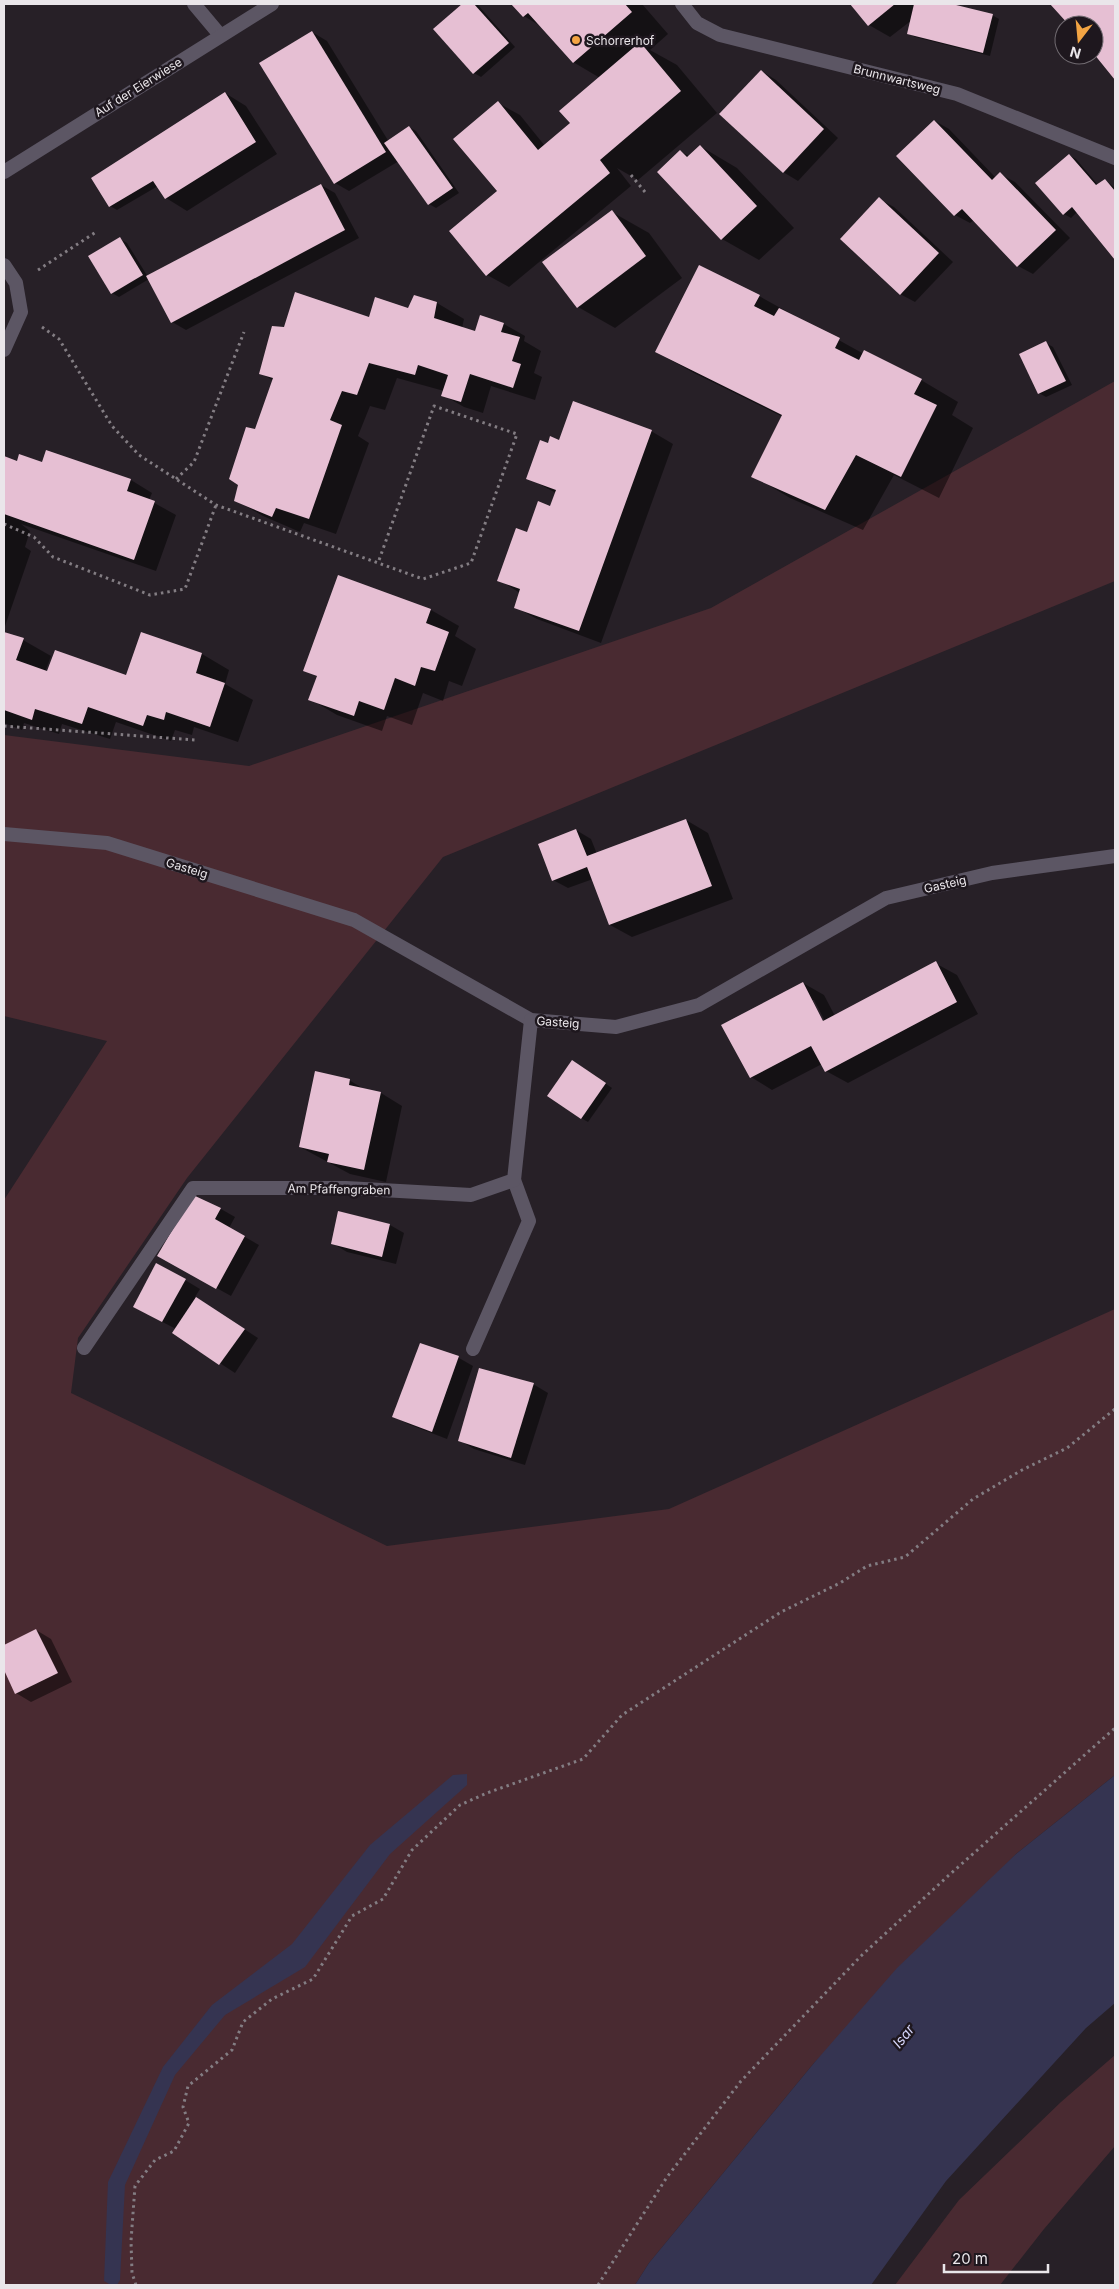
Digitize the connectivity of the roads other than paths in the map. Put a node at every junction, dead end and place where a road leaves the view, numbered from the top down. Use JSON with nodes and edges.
{"nodes":[{"id":1,"x":194,"y":4,"type":"edge"},
{"id":2,"x":272,"y":4,"type":"edge"},
{"id":3,"x":682,"y":4,"type":"edge"},
{"id":4,"x":220,"y":36,"type":"junction"},
{"id":5,"x":1115,"y":158,"type":"edge"},
{"id":6,"x":4,"y":172,"type":"edge"},
{"id":7,"x":4,"y":265,"type":"edge"},
{"id":8,"x":4,"y":350,"type":"edge"},
{"id":9,"x":4,"y":834,"type":"edge"},
{"id":10,"x":1115,"y":856,"type":"edge"},
{"id":11,"x":531,"y":1020,"type":"junction"},
{"id":12,"x":514,"y":1180,"type":"junction"},
{"id":13,"x":84,"y":1348,"type":"dead end"},
{"id":14,"x":473,"y":1349,"type":"dead end"}],
"edges":[{"from":1,"to":4,"type":"street"},
{"from":2,"to":4,"type":"street","name":"Auf der Eierwiese"},
{"from":3,"to":5,"type":"street","name":"Brunnwartsweg"},
{"from":4,"to":6,"type":"street","name":"Auf der Eierwiese"},
{"from":7,"to":8,"type":"street"},
{"from":9,"to":11,"type":"street","name":"Gasteig"},
{"from":10,"to":11,"type":"street","name":"Gasteig"},
{"from":11,"to":12,"type":"street"},
{"from":12,"to":13,"type":"street","name":"Am Pfaffengraben"},
{"from":12,"to":14,"type":"street"}]}
